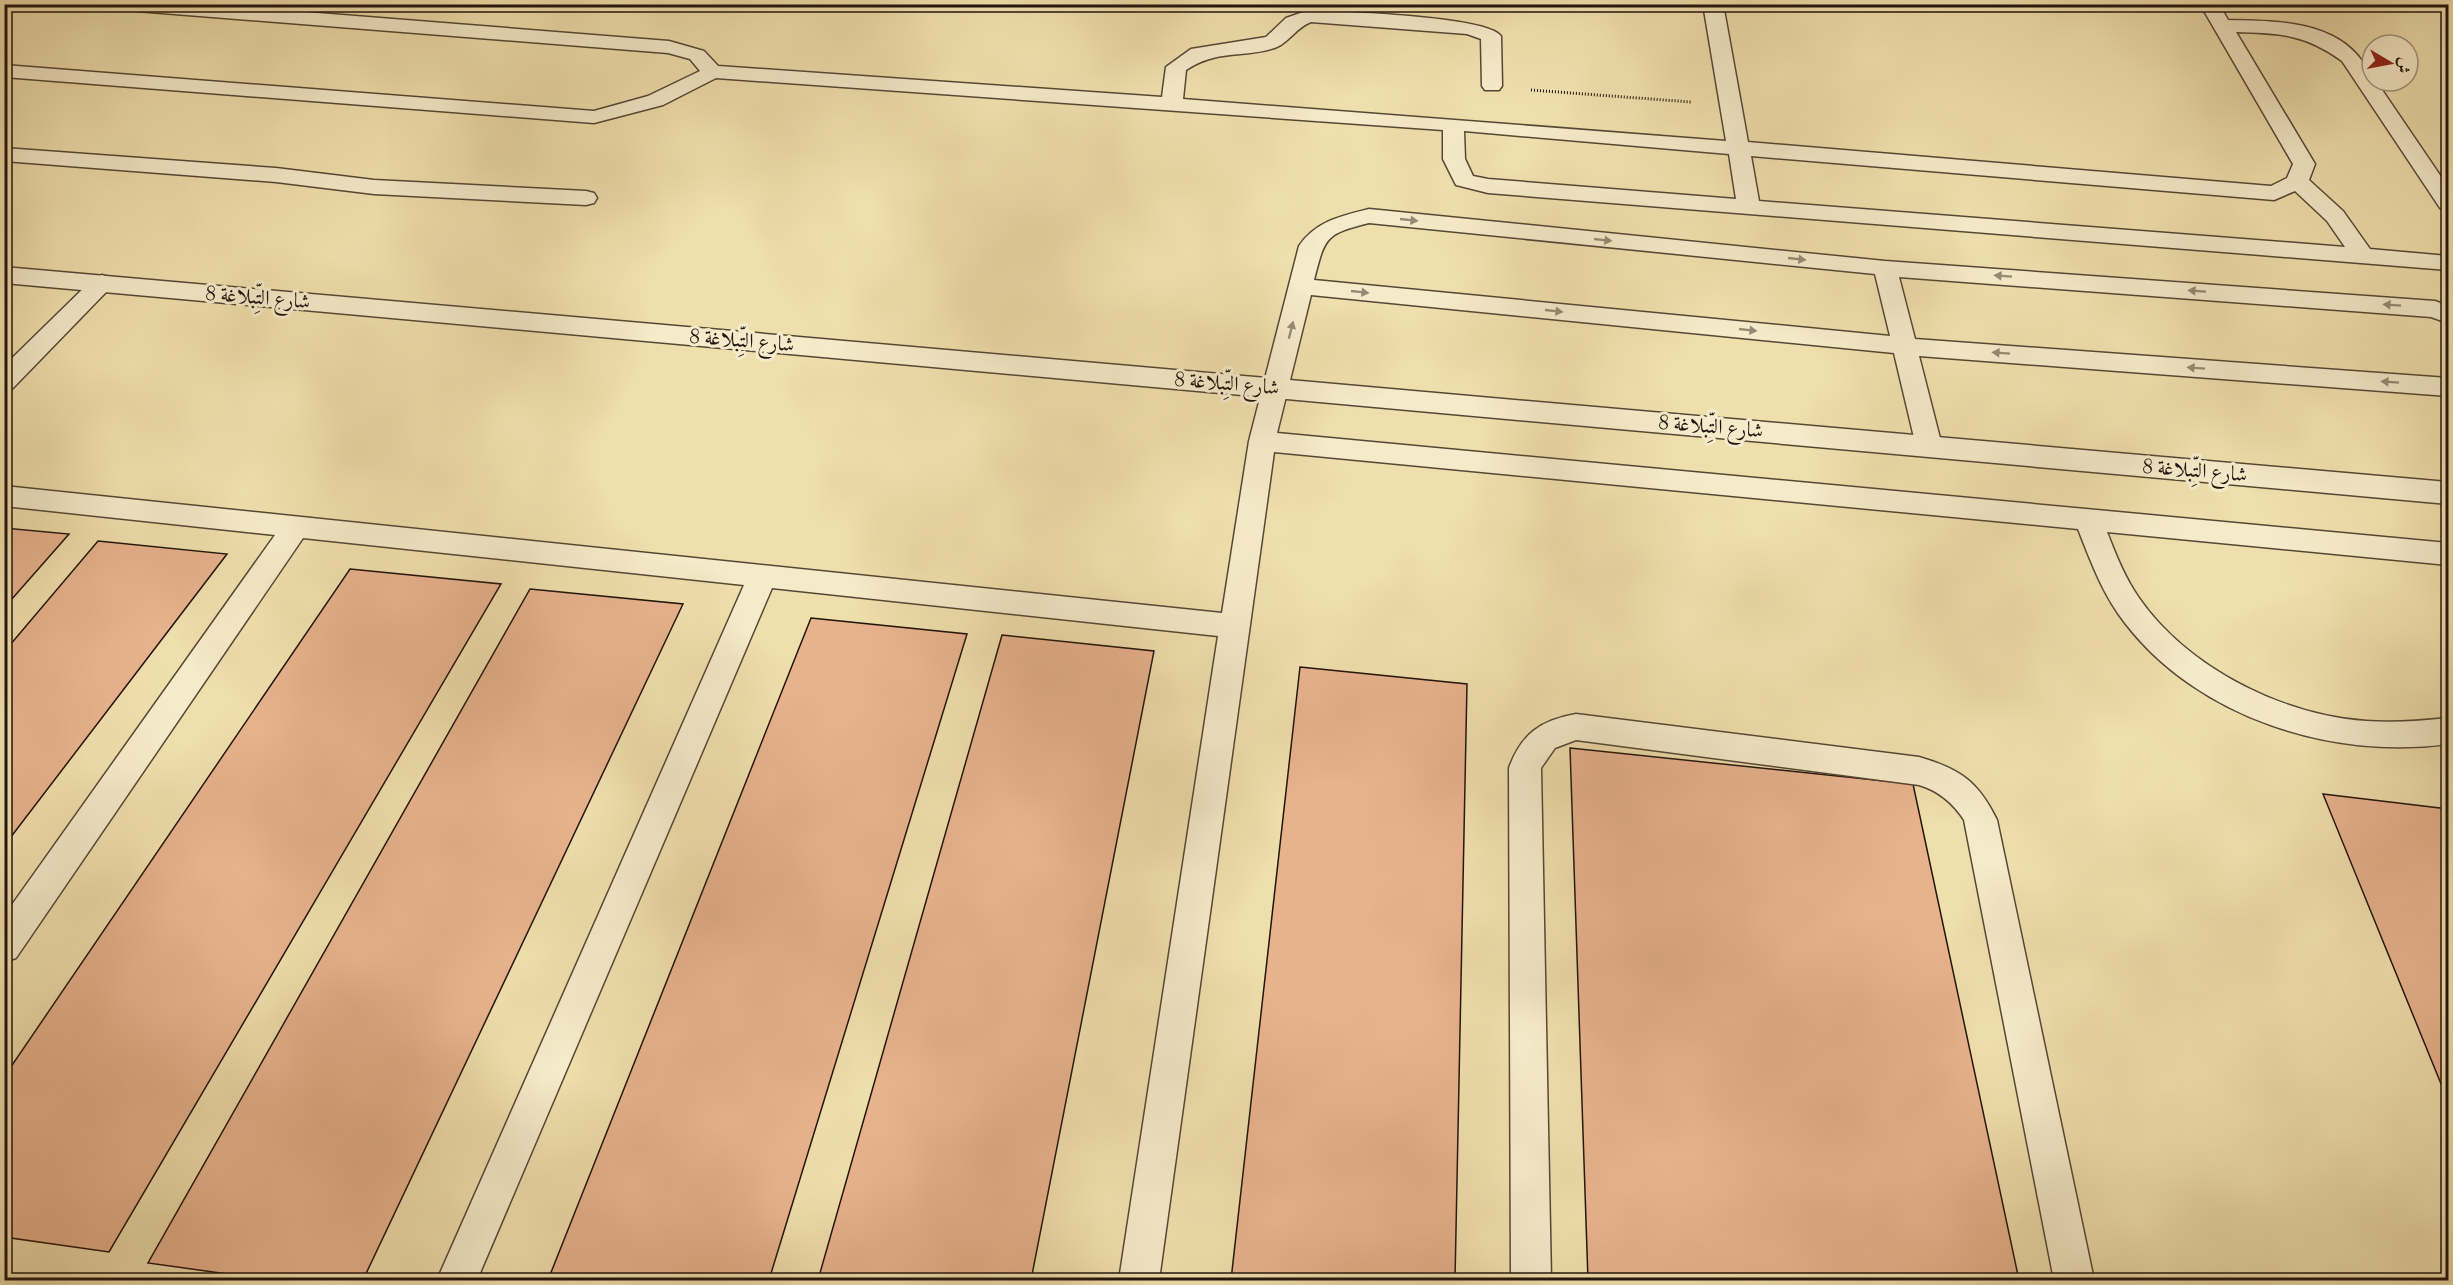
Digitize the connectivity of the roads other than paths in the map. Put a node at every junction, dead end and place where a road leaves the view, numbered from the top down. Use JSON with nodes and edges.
{"nodes":[{"id":1,"x":124,"y":4,"type":"edge"},
{"id":2,"x":1713,"y":4,"type":"edge"},
{"id":3,"x":2209,"y":4,"type":"edge"},
{"id":4,"x":283,"y":10,"type":"edge"},
{"id":5,"x":2222,"y":26,"type":"junction"},
{"id":6,"x":4,"y":70,"type":"edge"},
{"id":7,"x":712,"y":72,"type":"junction"},
{"id":8,"x":1492,"y":86,"type":"road end"},
{"id":9,"x":1172,"y":103,"type":"junction"},
{"id":10,"x":1453,"y":124,"type":"junction"},
{"id":11,"x":1739,"y":147,"type":"junction"},
{"id":12,"x":4,"y":154,"type":"edge"},
{"id":13,"x":2297,"y":182,"type":"junction"},
{"id":14,"x":586,"y":198,"type":"dead end"},
{"id":15,"x":2448,"y":203,"type":"edge"},
{"id":16,"x":1749,"y":207,"type":"junction"},
{"id":17,"x":2363,"y":258,"type":"junction"},
{"id":18,"x":2448,"y":263,"type":"edge"},
{"id":19,"x":1885,"y":268,"type":"junction"},
{"id":20,"x":4,"y":274,"type":"edge"},
{"id":21,"x":102,"y":283,"type":"junction"},
{"id":22,"x":1301,"y":286,"type":"junction"},
{"id":23,"x":2448,"y":315,"type":"edge"},
{"id":24,"x":1902,"y":346,"type":"junction"},
{"id":25,"x":4,"y":382,"type":"edge"},
{"id":26,"x":1276,"y":387,"type":"junction"},
{"id":27,"x":2448,"y":387,"type":"edge"},
{"id":28,"x":1262,"y":441,"type":"junction"},
{"id":29,"x":1929,"y":446,"type":"junction"},
{"id":30,"x":2448,"y":493,"type":"edge"},
{"id":31,"x":4,"y":496,"type":"edge"},
{"id":32,"x":2088,"y":520,"type":"junction"},
{"id":33,"x":296,"y":527,"type":"junction"},
{"id":34,"x":2448,"y":554,"type":"edge"},
{"id":35,"x":762,"y":577,"type":"junction"},
{"id":36,"x":1234,"y":627,"type":"junction"},
{"id":37,"x":2448,"y":731,"type":"edge"},
{"id":38,"x":4,"y":946,"type":"edge"},
{"id":39,"x":457,"y":1281,"type":"edge"},
{"id":40,"x":1139,"y":1281,"type":"edge"},
{"id":41,"x":1531,"y":1281,"type":"edge"},
{"id":42,"x":2074,"y":1281,"type":"edge"}],
"edges":[{"from":1,"to":4,"type":"lane"},
{"from":2,"to":11,"type":"lane"},
{"from":3,"to":5,"type":"lane"},
{"from":4,"to":7,"type":"lane"},
{"from":5,"to":13,"type":"lane"},
{"from":5,"to":15,"type":"lane"},
{"from":6,"to":7,"type":"lane"},
{"from":7,"to":9,"type":"lane"},
{"from":8,"to":9,"type":"lane"},
{"from":9,"to":10,"type":"lane"},
{"from":10,"to":11,"type":"lane"},
{"from":10,"to":16,"type":"lane"},
{"from":11,"to":13,"type":"lane"},
{"from":11,"to":16,"type":"lane"},
{"from":12,"to":14,"type":"lane"},
{"from":13,"to":17,"type":"lane"},
{"from":16,"to":17,"type":"lane"},
{"from":17,"to":18,"type":"lane"},
{"from":22,"to":19,"type":"lane","one_way":true},
{"from":23,"to":19,"type":"lane","one_way":true},
{"from":19,"to":24,"type":"lane"},
{"from":20,"to":21,"type":"street","name":"شارع التِّبلاغة 8"},
{"from":21,"to":25,"type":"lane"},
{"from":21,"to":26,"type":"street","name":"شارع التِّبلاغة 8"},
{"from":22,"to":24,"type":"lane","one_way":true},
{"from":26,"to":22,"type":"lane","one_way":true},
{"from":27,"to":24,"type":"lane","one_way":true},
{"from":24,"to":29,"type":"lane"},
{"from":26,"to":28,"type":"lane"},
{"from":26,"to":29,"type":"street","name":"شارع التِّبلاغة 8"},
{"from":28,"to":32,"type":"lane"},
{"from":28,"to":36,"type":"lane"},
{"from":29,"to":30,"type":"street","name":"شارع التِّبلاغة 8"},
{"from":31,"to":33,"type":"lane"},
{"from":32,"to":34,"type":"lane"},
{"from":32,"to":37,"type":"lane"},
{"from":33,"to":35,"type":"lane"},
{"from":33,"to":38,"type":"lane"},
{"from":35,"to":36,"type":"lane"},
{"from":35,"to":39,"type":"lane"},
{"from":36,"to":40,"type":"lane"},
{"from":41,"to":42,"type":"lane"}]}
